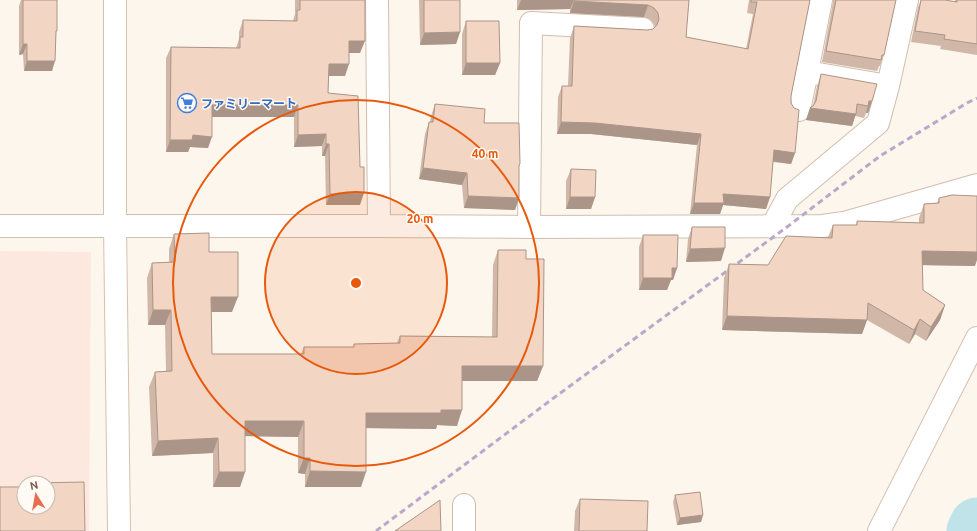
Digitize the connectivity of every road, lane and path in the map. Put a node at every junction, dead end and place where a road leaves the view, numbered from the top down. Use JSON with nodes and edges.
{"nodes":[{"id":1,"x":115,"y":0,"type":"edge"},
{"id":2,"x":377,"y":0,"type":"edge"},
{"id":3,"x":821,"y":0,"type":"edge"},
{"id":4,"x":907,"y":0,"type":"edge"},
{"id":5,"x":643,"y":29,"type":"edge"},
{"id":6,"x":807,"y":72,"type":"junction"},
{"id":7,"x":888,"y":86,"type":"junction"},
{"id":8,"x":799,"y":110,"type":"edge"},
{"id":9,"x":977,"y":185,"type":"edge"},
{"id":10,"x":115,"y":225,"type":"junction"},
{"id":11,"x":0,"y":226,"type":"edge"},
{"id":12,"x":379,"y":226,"type":"junction"},
{"id":13,"x":529,"y":227,"type":"junction"},
{"id":14,"x":772,"y":227,"type":"junction"},
{"id":15,"x":977,"y":338,"type":"edge"},
{"id":16,"x":464,"y":505,"type":"dead end"},
{"id":17,"x":119,"y":531,"type":"edge"},
{"id":18,"x":464,"y":531,"type":"edge"},
{"id":19,"x":879,"y":531,"type":"edge"}],
"edges":[{"from":1,"to":10,"type":"street"},
{"from":2,"to":12,"type":"street"},
{"from":3,"to":6,"type":"street"},
{"from":4,"to":7,"type":"street"},
{"from":5,"to":13,"type":"street"},
{"from":6,"to":7,"type":"street"},
{"from":6,"to":8,"type":"street"},
{"from":7,"to":14,"type":"street"},
{"from":9,"to":14,"type":"street"},
{"from":10,"to":11,"type":"street"},
{"from":10,"to":12,"type":"street"},
{"from":10,"to":17,"type":"street"},
{"from":12,"to":13,"type":"street"},
{"from":13,"to":14,"type":"street"},
{"from":15,"to":19,"type":"street"},
{"from":16,"to":18,"type":"street"}]}
